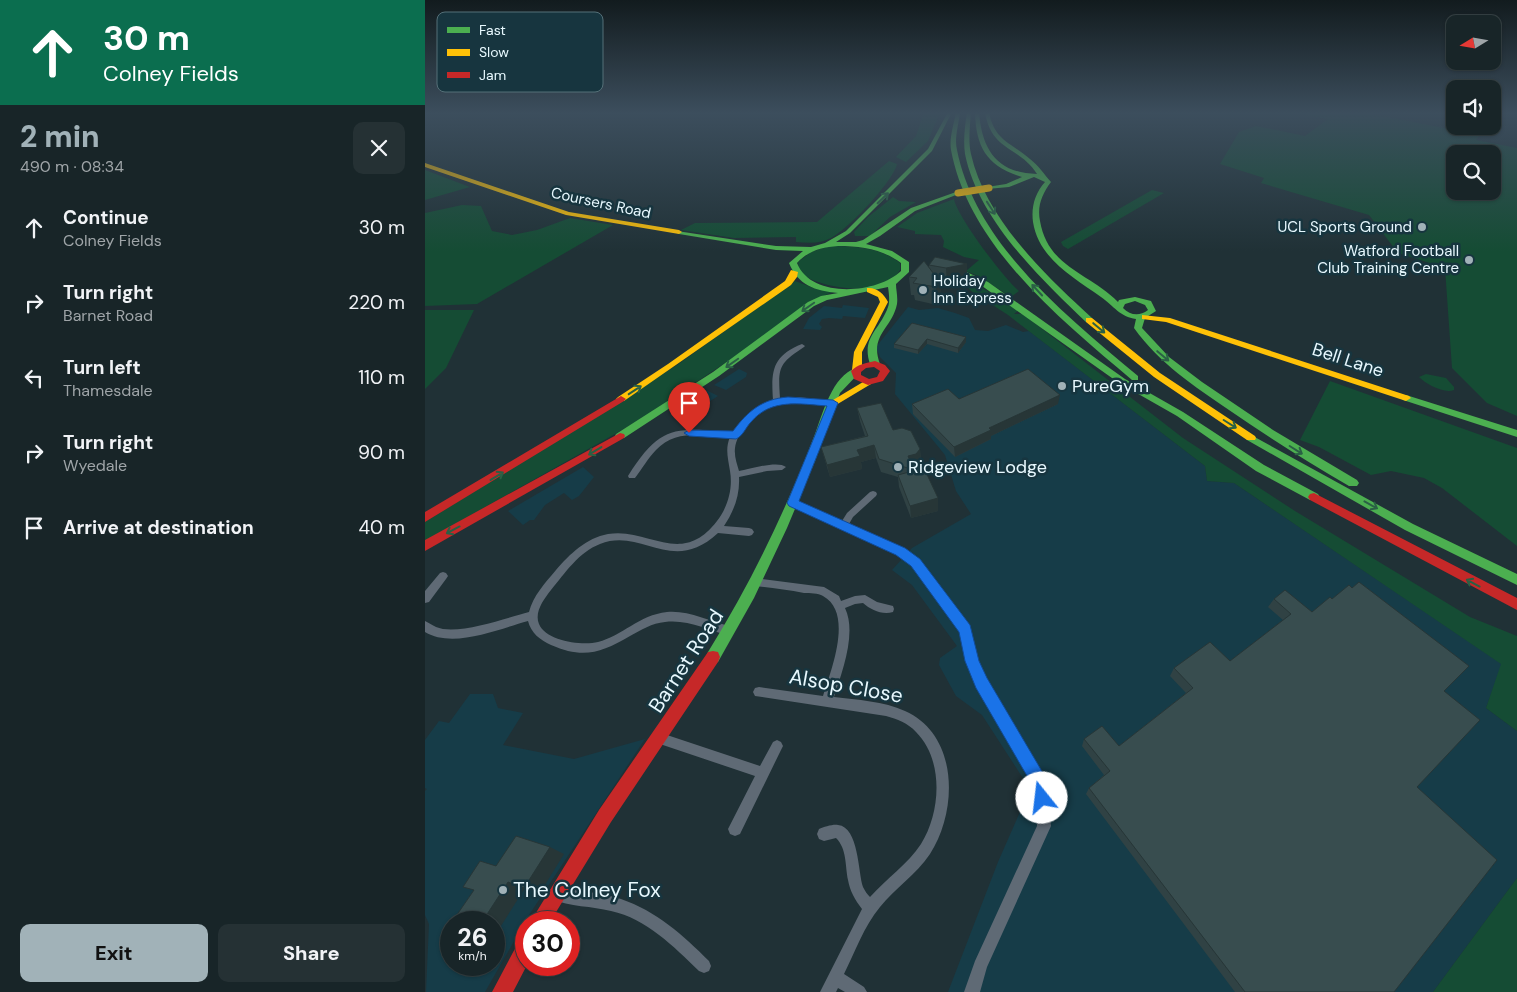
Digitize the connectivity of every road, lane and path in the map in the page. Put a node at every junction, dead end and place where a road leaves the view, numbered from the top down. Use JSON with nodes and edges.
{"nodes":[{"id":1,"x":922,"y":158,"type":"edge"},
{"id":2,"x":956,"y":158,"type":"edge"},
{"id":3,"x":970,"y":158,"type":"edge"},
{"id":4,"x":990,"y":158,"type":"edge"},
{"id":5,"x":1027,"y":158,"type":"edge"},
{"id":6,"x":425,"y":165,"type":"edge"},
{"id":7,"x":1032,"y":181,"type":"junction"},
{"id":8,"x":889,"y":225,"type":"junction"},
{"id":9,"x":827,"y":244,"type":"junction"},
{"id":10,"x":856,"y":244,"type":"junction"},
{"id":11,"x":776,"y":248,"type":"junction"},
{"id":12,"x":810,"y":249,"type":"junction"},
{"id":13,"x":885,"y":251,"type":"junction"},
{"id":14,"x":794,"y":268,"type":"junction"},
{"id":15,"x":939,"y":268,"type":"edge"},
{"id":16,"x":916,"y":270,"type":"edge"},
{"id":17,"x":903,"y":274,"type":"junction"},
{"id":18,"x":892,"y":283,"type":"junction"},
{"id":19,"x":870,"y":290,"type":"junction"},
{"id":20,"x":851,"y":292,"type":"junction"},
{"id":21,"x":1122,"y":303,"type":"junction"},
{"id":22,"x":1146,"y":314,"type":"junction"},
{"id":23,"x":802,"y":346,"type":"dead end"},
{"id":24,"x":875,"y":364,"type":"junction"},
{"id":25,"x":857,"y":371,"type":"junction"},
{"id":26,"x":868,"y":382,"type":"junction"},
{"id":27,"x":777,"y":401,"type":"junction"},
{"id":28,"x":833,"y":403,"type":"junction"},
{"id":29,"x":1180,"y":414,"type":"junction"},
{"id":30,"x":1517,"y":434,"type":"edge"},
{"id":31,"x":736,"y":435,"type":"junction"},
{"id":32,"x":782,"y":468,"type":"dead end"},
{"id":33,"x":735,"y":475,"type":"junction"},
{"id":34,"x":632,"y":476,"type":"dead end"},
{"id":35,"x":873,"y":494,"type":"dead end"},
{"id":36,"x":793,"y":503,"type":"junction"},
{"id":37,"x":425,"y":518,"type":"edge"},
{"id":38,"x":843,"y":526,"type":"junction"},
{"id":39,"x":717,"y":529,"type":"junction"},
{"id":40,"x":749,"y":532,"type":"dead end"},
{"id":41,"x":425,"y":546,"type":"edge"},
{"id":42,"x":1517,"y":571,"type":"edge"},
{"id":43,"x":443,"y":576,"type":"dead end"},
{"id":44,"x":1517,"y":580,"type":"edge"},
{"id":45,"x":755,"y":582,"type":"junction"},
{"id":46,"x":425,"y":599,"type":"edge"},
{"id":47,"x":1517,"y":604,"type":"edge"},
{"id":48,"x":841,"y":605,"type":"junction"},
{"id":49,"x":889,"y":609,"type":"dead end"},
{"id":50,"x":533,"y":615,"type":"junction"},
{"id":51,"x":425,"y":626,"type":"edge"},
{"id":52,"x":729,"y":631,"type":"junction"},
{"id":53,"x":759,"y":692,"type":"dead end"},
{"id":54,"x":827,"y":702,"type":"junction"},
{"id":55,"x":658,"y":738,"type":"junction"},
{"id":56,"x":777,"y":746,"type":"dead end"},
{"id":57,"x":763,"y":773,"type":"junction"},
{"id":58,"x":735,"y":829,"type":"dead end"},
{"id":59,"x":824,"y":834,"type":"dead end"},
{"id":60,"x":556,"y":894,"type":"junction"},
{"id":61,"x":870,"y":908,"type":"junction"},
{"id":62,"x":546,"y":911,"type":"edge"},
{"id":63,"x":704,"y":966,"type":"dead end"},
{"id":64,"x":515,"y":968,"type":"edge"},
{"id":65,"x":835,"y":978,"type":"junction"},
{"id":66,"x":502,"y":992,"type":"edge"},
{"id":67,"x":827,"y":992,"type":"edge"},
{"id":68,"x":859,"y":992,"type":"edge"},
{"id":69,"x":972,"y":992,"type":"edge"}],
"edges":[{"from":9,"to":1,"type":"main road","one_way":true},
{"from":29,"to":2,"type":"main road","one_way":true},
{"from":3,"to":44,"type":"main road","one_way":true},
{"from":4,"to":7,"type":"main road"},
{"from":5,"to":7,"type":"main road"},
{"from":6,"to":11,"type":"main road","name":"Coursers Road"},
{"from":7,"to":8,"type":"main road","bridge":true},
{"from":7,"to":21,"type":"main road"},
{"from":8,"to":10,"type":"main road"},
{"from":8,"to":13,"type":"main road"},
{"from":9,"to":10,"type":"main road"},
{"from":9,"to":12,"type":"main road"},
{"from":10,"to":13,"type":"main road"},
{"from":11,"to":12,"type":"main road","name":"Coursers Road"},
{"from":11,"to":14,"type":"main road"},
{"from":12,"to":14,"type":"main road"},
{"from":13,"to":17,"type":"main road"},
{"from":14,"to":20,"type":"main road"},
{"from":37,"to":14,"type":"main road","one_way":true},
{"from":15,"to":29,"type":"main road"},
{"from":16,"to":17,"type":"main road"},
{"from":17,"to":18,"type":"main road"},
{"from":18,"to":19,"type":"main road"},
{"from":18,"to":24,"type":"main road"},
{"from":19,"to":20,"type":"main road"},
{"from":19,"to":25,"type":"main road"},
{"from":20,"to":41,"type":"main road","one_way":true},
{"from":21,"to":22,"type":"main road"},
{"from":21,"to":22,"type":"main road"},
{"from":22,"to":30,"type":"main road","name":"Bell Lane"},
{"from":22,"to":42,"type":"main road","one_way":true},
{"from":23,"to":27,"type":"street"},
{"from":24,"to":25,"type":"main road"},
{"from":24,"to":26,"type":"main road"},
{"from":25,"to":26,"type":"main road"},
{"from":25,"to":28,"type":"main road","name":"Barnet Road"},
{"from":26,"to":28,"type":"main road"},
{"from":27,"to":28,"type":"street"},
{"from":27,"to":31,"type":"street"},
{"from":28,"to":36,"type":"main road","name":"Barnet Road"},
{"from":47,"to":29,"type":"main road","one_way":true},
{"from":31,"to":33,"type":"street"},
{"from":31,"to":34,"type":"street"},
{"from":32,"to":33,"type":"street"},
{"from":33,"to":39,"type":"street"},
{"from":35,"to":38,"type":"street"},
{"from":36,"to":38,"type":"street"},
{"from":36,"to":45,"type":"main road","name":"Barnet Road"},
{"from":38,"to":69,"type":"street"},
{"from":39,"to":40,"type":"street"},
{"from":39,"to":50,"type":"street"},
{"from":43,"to":46,"type":"street"},
{"from":45,"to":48,"type":"street"},
{"from":45,"to":52,"type":"main road","name":"Barnet Road"},
{"from":48,"to":49,"type":"street"},
{"from":48,"to":54,"type":"street"},
{"from":50,"to":51,"type":"street"},
{"from":50,"to":52,"type":"street"},
{"from":52,"to":55,"type":"main road","name":"Barnet Road"},
{"from":53,"to":54,"type":"street","name":"Alsop Close"},
{"from":54,"to":61,"type":"street","name":"Alsop Close"},
{"from":55,"to":57,"type":"street"},
{"from":55,"to":60,"type":"main road","name":"Barnet Road"},
{"from":56,"to":57,"type":"street"},
{"from":57,"to":58,"type":"street"},
{"from":59,"to":61,"type":"street"},
{"from":60,"to":62,"type":"main road","name":"Barnet Road"},
{"from":60,"to":63,"type":"street"},
{"from":61,"to":65,"type":"street","name":"Alsop Close"},
{"from":64,"to":66,"type":"main road"},
{"from":65,"to":67,"type":"street","name":"Alsop Close"},
{"from":65,"to":68,"type":"street"}]}
